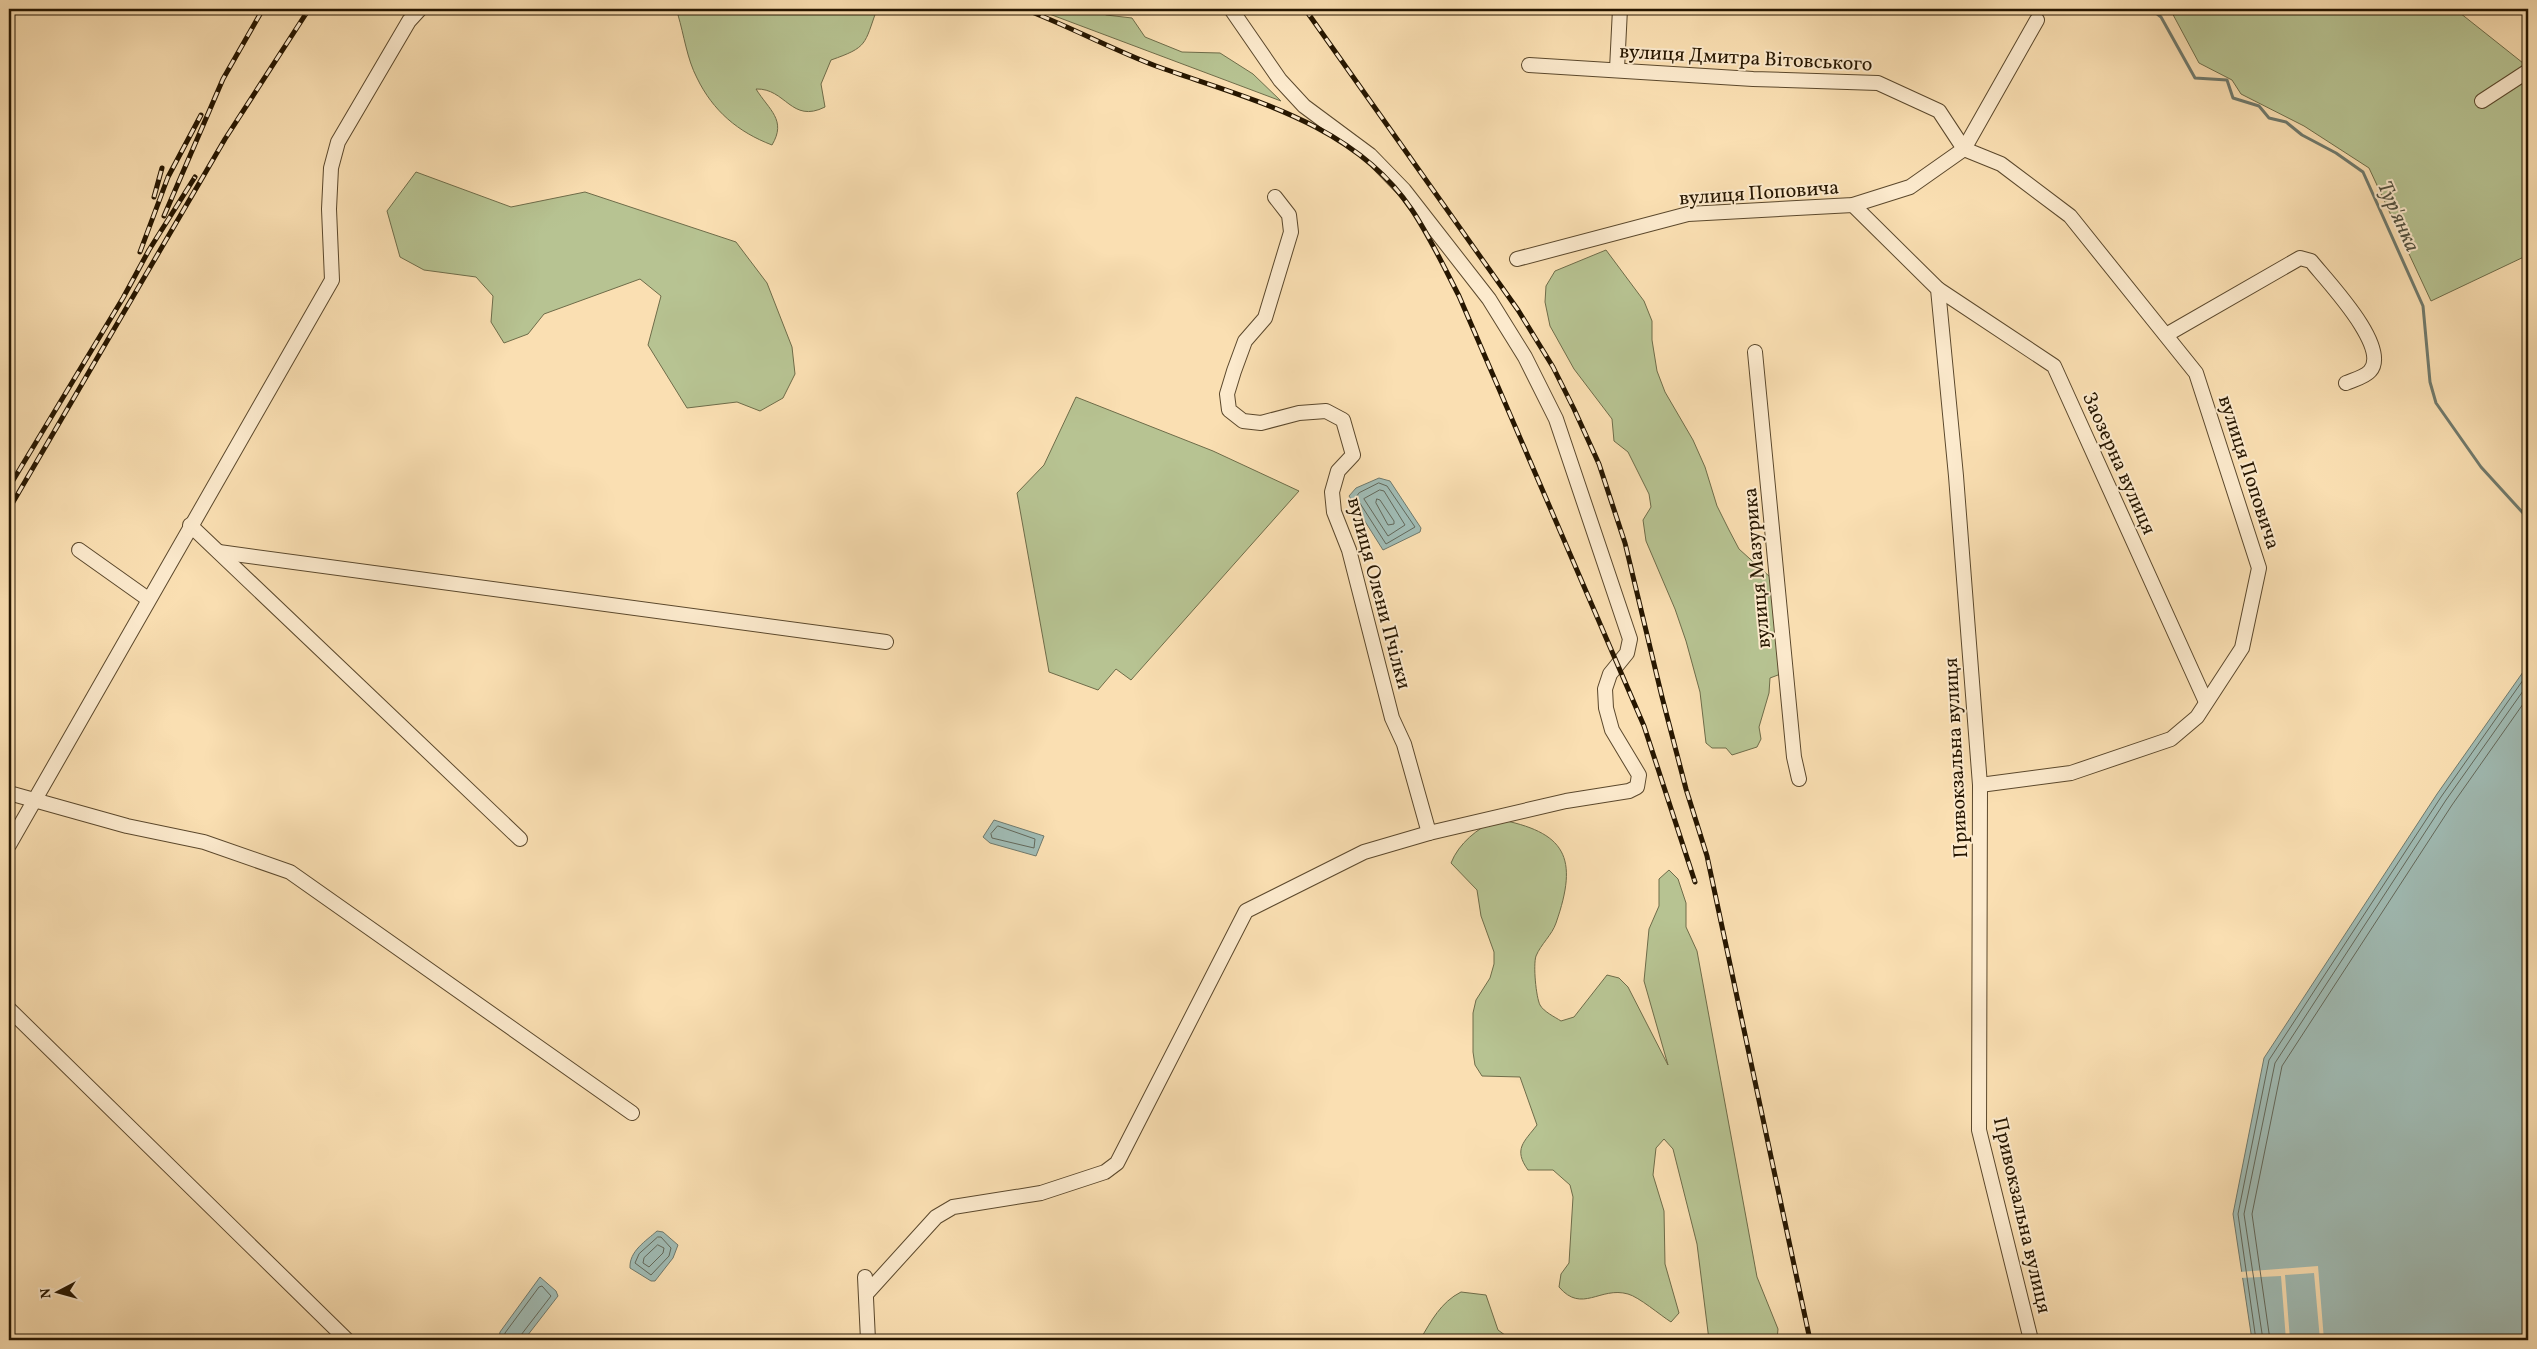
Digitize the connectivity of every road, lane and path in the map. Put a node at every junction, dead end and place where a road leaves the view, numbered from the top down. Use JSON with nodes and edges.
{"nodes":[{"id":1,"x":420,"y":9,"type":"edge"},
{"id":2,"x":1231,"y":9,"type":"edge"},
{"id":3,"x":1620,"y":9,"type":"edge"},
{"id":4,"x":2037,"y":20,"type":"dead end"},
{"id":5,"x":1529,"y":65,"type":"dead end"},
{"id":6,"x":1617,"y":70,"type":"junction"},
{"id":7,"x":2528,"y":71,"type":"edge"},
{"id":8,"x":2482,"y":101,"type":"dead end"},
{"id":9,"x":1964,"y":149,"type":"junction"},
{"id":10,"x":1275,"y":197,"type":"dead end"},
{"id":11,"x":1852,"y":206,"type":"junction"},
{"id":12,"x":1517,"y":259,"type":"dead end"},
{"id":13,"x":1938,"y":289,"type":"junction"},
{"id":14,"x":2166,"y":335,"type":"junction"},
{"id":15,"x":1755,"y":352,"type":"dead end"},
{"id":16,"x":2346,"y":384,"type":"dead end"},
{"id":17,"x":190,"y":525,"type":"junction"},
{"id":18,"x":79,"y":550,"type":"dead end"},
{"id":19,"x":219,"y":552,"type":"junction"},
{"id":20,"x":148,"y":600,"type":"junction"},
{"id":21,"x":886,"y":642,"type":"dead end"},
{"id":22,"x":2206,"y":702,"type":"junction"},
{"id":23,"x":1798,"y":779,"type":"dead end"},
{"id":24,"x":1980,"y":785,"type":"junction"},
{"id":25,"x":9,"y":793,"type":"edge"},
{"id":26,"x":34,"y":799,"type":"junction"},
{"id":27,"x":1429,"y":833,"type":"junction"},
{"id":28,"x":520,"y":839,"type":"dead end"},
{"id":29,"x":9,"y":845,"type":"edge"},
{"id":30,"x":9,"y":1009,"type":"edge"},
{"id":31,"x":632,"y":1113,"type":"dead end"},
{"id":32,"x":865,"y":1278,"type":"dead end"},
{"id":33,"x":867,"y":1293,"type":"junction"},
{"id":34,"x":347,"y":1340,"type":"edge"},
{"id":35,"x":868,"y":1340,"type":"edge"},
{"id":36,"x":2031,"y":1340,"type":"edge"}],
"edges":[{"from":1,"to":17,"type":"street"},
{"from":2,"to":27,"type":"street"},
{"from":3,"to":6,"type":"street"},
{"from":4,"to":9,"type":"street","name":"вулиця Поповича"},
{"from":5,"to":6,"type":"street","name":"вулиця Дмитра Вітовського"},
{"from":6,"to":9,"type":"street","name":"вулиця Дмитра Вітовського"},
{"from":7,"to":8,"type":"street"},
{"from":9,"to":11,"type":"street","name":"вулиця Поповича"},
{"from":9,"to":14,"type":"street","name":"вулиця Поповича"},
{"from":10,"to":27,"type":"street","name":"вулиця Олени Пчілки"},
{"from":11,"to":12,"type":"street","name":"вулиця Поповича"},
{"from":11,"to":13,"type":"street"},
{"from":13,"to":22,"type":"street","name":"Заозерна вулиця"},
{"from":13,"to":24,"type":"street","name":"Привокзальна вулиця"},
{"from":14,"to":16,"type":"street"},
{"from":14,"to":22,"type":"street","name":"вулиця Поповича"},
{"from":15,"to":23,"type":"street","name":"вулиця Мазурика"},
{"from":17,"to":19,"type":"street"},
{"from":17,"to":20,"type":"street"},
{"from":18,"to":20,"type":"street"},
{"from":19,"to":21,"type":"street"},
{"from":19,"to":28,"type":"street"},
{"from":20,"to":26,"type":"street"},
{"from":22,"to":24,"type":"street","name":"вулиця Поповича"},
{"from":24,"to":36,"type":"street","name":"Привокзальна вулиця"},
{"from":25,"to":26,"type":"street"},
{"from":26,"to":29,"type":"street"},
{"from":26,"to":31,"type":"street"},
{"from":27,"to":33,"type":"street"},
{"from":30,"to":34,"type":"street"},
{"from":32,"to":33,"type":"street"},
{"from":33,"to":35,"type":"street"}]}
